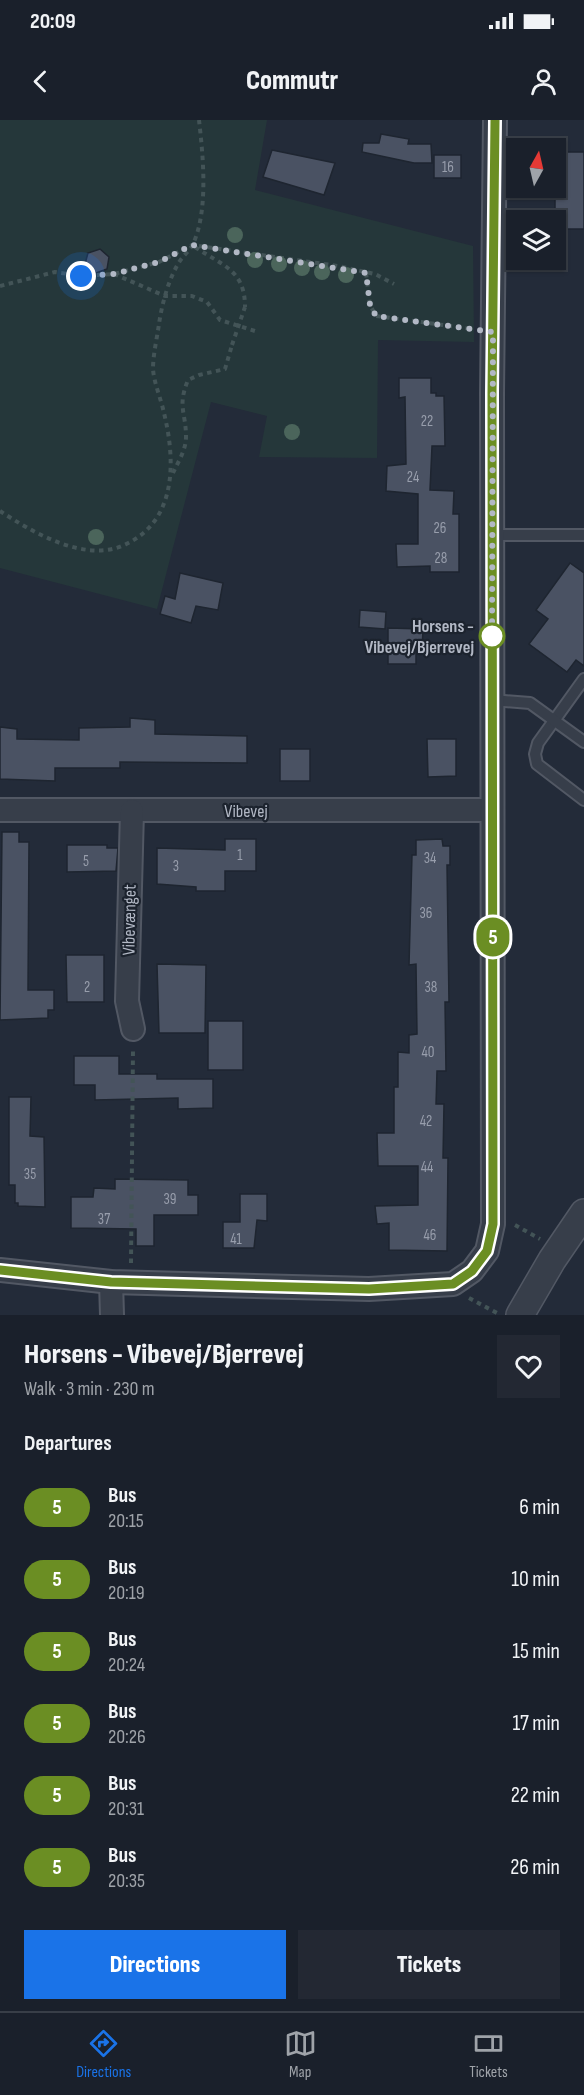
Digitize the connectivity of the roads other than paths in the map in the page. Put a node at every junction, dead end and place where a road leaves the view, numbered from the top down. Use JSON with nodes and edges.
{"nodes":[{"id":1,"x":495,"y":120,"type":"edge"},
{"id":2,"x":492,"y":535,"type":"junction"},
{"id":3,"x":584,"y":535,"type":"edge"},
{"id":4,"x":584,"y":678,"type":"edge"},
{"id":5,"x":492,"y":700,"type":"junction"},
{"id":6,"x":554,"y":720,"type":"junction"},
{"id":7,"x":584,"y":742,"type":"edge"},
{"id":8,"x":584,"y":800,"type":"edge"},
{"id":9,"x":0,"y":810,"type":"edge"},
{"id":10,"x":492,"y":810,"type":"junction"},
{"id":11,"x":132,"y":811,"type":"junction"},
{"id":12,"x":133,"y":1029,"type":"road end"},
{"id":13,"x":584,"y":1213,"type":"edge"},
{"id":14,"x":0,"y":1270,"type":"edge"},
{"id":15,"x":121,"y":1282,"type":"junction"},
{"id":16,"x":112,"y":1315,"type":"edge"},
{"id":17,"x":520,"y":1315,"type":"edge"}],
"edges":[{"from":1,"to":2,"type":"street"},
{"from":2,"to":3,"type":"lane"},
{"from":2,"to":5,"type":"street"},
{"from":4,"to":6,"type":"lane"},
{"from":5,"to":6,"type":"lane"},
{"from":5,"to":10,"type":"street"},
{"from":6,"to":7,"type":"lane"},
{"from":6,"to":8,"type":"lane"},
{"from":9,"to":11,"type":"street","name":"Vibevej"},
{"from":10,"to":11,"type":"street","name":"Vibevej"},
{"from":10,"to":15,"type":"street"},
{"from":11,"to":12,"type":"street","name":"Vibevænget"},
{"from":13,"to":17,"type":"street"},
{"from":14,"to":15,"type":"street"},
{"from":15,"to":16,"type":"street"}]}
